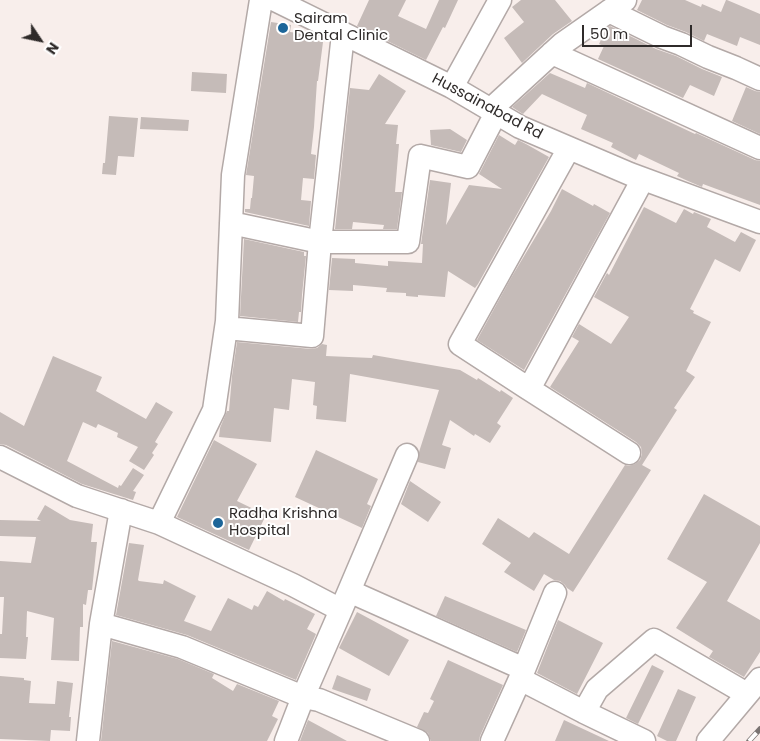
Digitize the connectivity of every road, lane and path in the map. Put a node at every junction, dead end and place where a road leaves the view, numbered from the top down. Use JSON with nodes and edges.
{"nodes":[{"id":1,"x":261,"y":0,"type":"edge"},
{"id":2,"x":275,"y":0,"type":"edge"},
{"id":3,"x":500,"y":0,"type":"edge"},
{"id":4,"x":617,"y":6,"type":"edge"},
{"id":5,"x":343,"y":34,"type":"junction"},
{"id":6,"x":552,"y":53,"type":"junction"},
{"id":7,"x":760,"y":79,"type":"edge"},
{"id":8,"x":452,"y":87,"type":"junction"},
{"id":9,"x":493,"y":112,"type":"junction"},
{"id":10,"x":569,"y":148,"type":"junction"},
{"id":11,"x":760,"y":148,"type":"edge"},
{"id":12,"x":643,"y":179,"type":"junction"},
{"id":13,"x":760,"y":222,"type":"edge"},
{"id":14,"x":231,"y":223,"type":"junction"},
{"id":15,"x":320,"y":242,"type":"junction"},
{"id":16,"x":226,"y":328,"type":"junction"},
{"id":17,"x":528,"y":389,"type":"junction"},
{"id":18,"x":629,"y":453,"type":"dead end"},
{"id":19,"x":407,"y":455,"type":"dead end"},
{"id":20,"x":0,"y":457,"type":"edge"},
{"id":21,"x":121,"y":510,"type":"junction"},
{"id":22,"x":159,"y":523,"type":"junction"},
{"id":23,"x":555,"y":593,"type":"dead end"},
{"id":24,"x":345,"y":601,"type":"junction"},
{"id":25,"x":101,"y":624,"type":"junction"},
{"id":26,"x":522,"y":674,"type":"junction"},
{"id":27,"x":754,"y":687,"type":"edge"},
{"id":28,"x":303,"y":697,"type":"junction"},
{"id":29,"x":584,"y":712,"type":"junction"},
{"id":30,"x":88,"y":741,"type":"edge"},
{"id":31,"x":286,"y":741,"type":"edge"},
{"id":32,"x":418,"y":741,"type":"edge"},
{"id":33,"x":492,"y":741,"type":"edge"},
{"id":34,"x":644,"y":741,"type":"edge"},
{"id":35,"x":708,"y":741,"type":"edge"}],
"edges":[{"from":1,"to":14,"type":"street"},
{"from":2,"to":5,"type":"street","name":"Hussainabad Rd"},
{"from":3,"to":8,"type":"street"},
{"from":4,"to":6,"type":"street"},
{"from":4,"to":7,"type":"street"},
{"from":5,"to":8,"type":"street","name":"Hussainabad Rd"},
{"from":5,"to":15,"type":"street"},
{"from":6,"to":9,"type":"street"},
{"from":6,"to":11,"type":"street"},
{"from":8,"to":9,"type":"street","name":"Hussainabad Rd"},
{"from":9,"to":10,"type":"street","name":"Hussainabad Rd"},
{"from":9,"to":15,"type":"street"},
{"from":10,"to":12,"type":"street","name":"Hussainabad Rd"},
{"from":10,"to":17,"type":"street"},
{"from":12,"to":13,"type":"street","name":"Hussainabad Rd"},
{"from":12,"to":17,"type":"street"},
{"from":14,"to":15,"type":"street"},
{"from":14,"to":16,"type":"street"},
{"from":15,"to":16,"type":"street"},
{"from":16,"to":22,"type":"street"},
{"from":17,"to":18,"type":"street"},
{"from":19,"to":24,"type":"street"},
{"from":20,"to":21,"type":"street"},
{"from":21,"to":22,"type":"street"},
{"from":21,"to":25,"type":"street"},
{"from":22,"to":24,"type":"street"},
{"from":23,"to":26,"type":"street"},
{"from":24,"to":26,"type":"street"},
{"from":24,"to":28,"type":"street"},
{"from":25,"to":28,"type":"street"},
{"from":25,"to":30,"type":"street"},
{"from":26,"to":29,"type":"street"},
{"from":26,"to":33,"type":"street"},
{"from":27,"to":29,"type":"street"},
{"from":27,"to":35,"type":"street"},
{"from":28,"to":31,"type":"street"},
{"from":28,"to":32,"type":"street"},
{"from":29,"to":34,"type":"street"}]}
